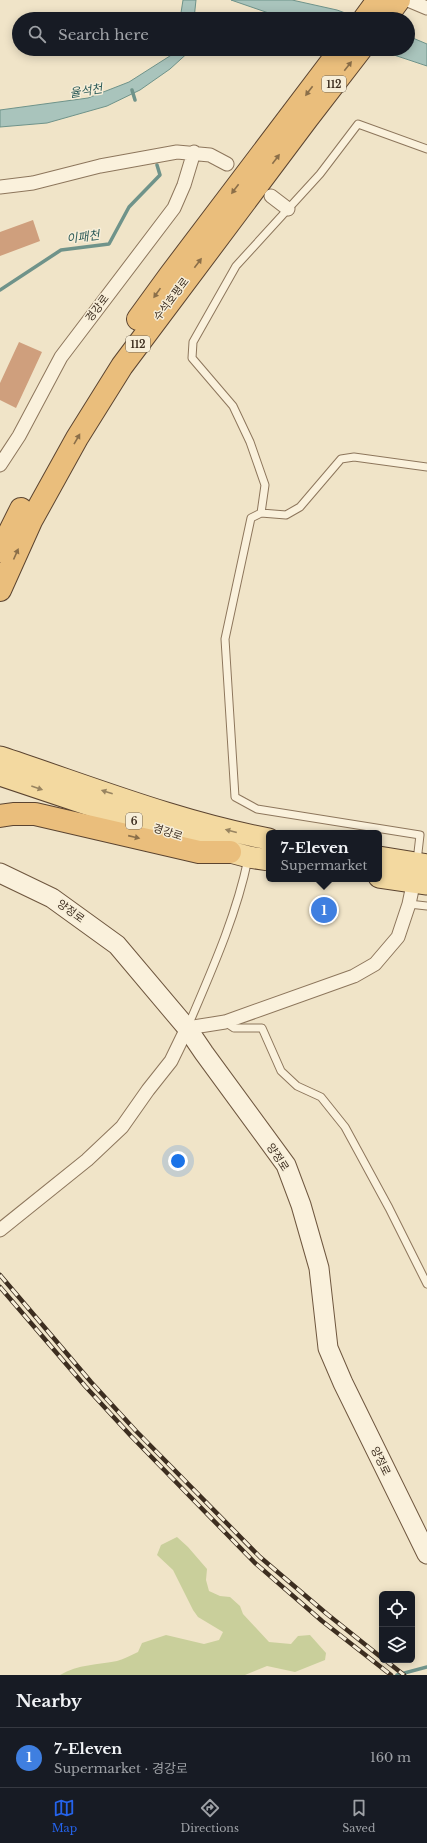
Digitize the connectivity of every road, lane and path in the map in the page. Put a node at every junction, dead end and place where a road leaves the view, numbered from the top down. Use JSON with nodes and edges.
{"nodes":[{"id":1,"x":378,"y":0,"type":"edge"},
{"id":2,"x":400,"y":0,"type":"edge"},
{"id":3,"x":408,"y":0,"type":"edge"},
{"id":4,"x":427,"y":8,"type":"edge"},
{"id":5,"x":369,"y":12,"type":"edge"},
{"id":6,"x":391,"y":12,"type":"edge"},
{"id":7,"x":337,"y":56,"type":"edge"},
{"id":8,"x":355,"y":56,"type":"edge"},
{"id":9,"x":299,"y":116,"type":"junction"},
{"id":10,"x":427,"y":149,"type":"edge"},
{"id":11,"x":194,"y":152,"type":"junction"},
{"id":12,"x":227,"y":164,"type":"dead end"},
{"id":13,"x":0,"y":188,"type":"edge"},
{"id":14,"x":271,"y":196,"type":"dead end"},
{"id":15,"x":288,"y":209,"type":"junction"},
{"id":16,"x":0,"y":465,"type":"edge"},
{"id":17,"x":427,"y":467,"type":"edge"},
{"id":18,"x":261,"y":513,"type":"junction"},
{"id":19,"x":0,"y":551,"type":"edge"},
{"id":20,"x":0,"y":590,"type":"edge"},
{"id":21,"x":0,"y":757,"type":"edge"},
{"id":22,"x":0,"y":775,"type":"edge"},
{"id":23,"x":0,"y":816,"type":"edge"},
{"id":24,"x":266,"y":838,"type":"edge"},
{"id":25,"x":239,"y":854,"type":"junction"},
{"id":26,"x":382,"y":858,"type":"edge"},
{"id":27,"x":266,"y":859,"type":"edge"},
{"id":28,"x":0,"y":873,"type":"edge"},
{"id":29,"x":421,"y":873,"type":"edge"},
{"id":30,"x":382,"y":877,"type":"edge"},
{"id":31,"x":409,"y":904,"type":"junction"},
{"id":32,"x":427,"y":906,"type":"edge"},
{"id":33,"x":225,"y":1022,"type":"junction"},
{"id":34,"x":188,"y":1028,"type":"junction"},
{"id":35,"x":5,"y":1226,"type":"edge"},
{"id":36,"x":427,"y":1284,"type":"edge"},
{"id":37,"x":427,"y":1554,"type":"edge"}],
"edges":[{"from":1,"to":5,"type":"highway"},
{"from":2,"to":6,"type":"highway"},
{"from":3,"to":4,"type":"street"},
{"from":7,"to":9,"type":"highway","name":"수석호평로","number":"112","one_way":true},
{"from":9,"to":8,"type":"highway","name":"수석호평로","number":"112","one_way":true},
{"from":9,"to":19,"type":"highway","name":"수석호평로","number":"112","one_way":true},
{"from":20,"to":9,"type":"highway","name":"수석호평로","number":"112","one_way":true},
{"from":10,"to":15,"type":"lane"},
{"from":11,"to":12,"type":"street"},
{"from":11,"to":13,"type":"street"},
{"from":11,"to":16,"type":"street","name":"경강로"},
{"from":14,"to":15,"type":"street"},
{"from":15,"to":18,"type":"lane"},
{"from":17,"to":18,"type":"lane"},
{"from":18,"to":29,"type":"lane"},
{"from":24,"to":21,"type":"main road","name":"경강로","number":"6","one_way":true},
{"from":22,"to":25,"type":"main road","name":"경강로","number":"6","one_way":true},
{"from":23,"to":25,"type":"highway","one_way":true},
{"from":25,"to":27,"type":"main road","name":"경강로","number":"6"},
{"from":25,"to":34,"type":"lane"},
{"from":26,"to":29,"type":"main road"},
{"from":28,"to":34,"type":"main road","name":"양정로"},
{"from":29,"to":30,"type":"main road"},
{"from":29,"to":31,"type":"street"},
{"from":31,"to":32,"type":"lane"},
{"from":31,"to":33,"type":"street"},
{"from":33,"to":34,"type":"street"},
{"from":33,"to":36,"type":"lane"},
{"from":34,"to":35,"type":"street"},
{"from":34,"to":37,"type":"main road","name":"양정로"}]}
